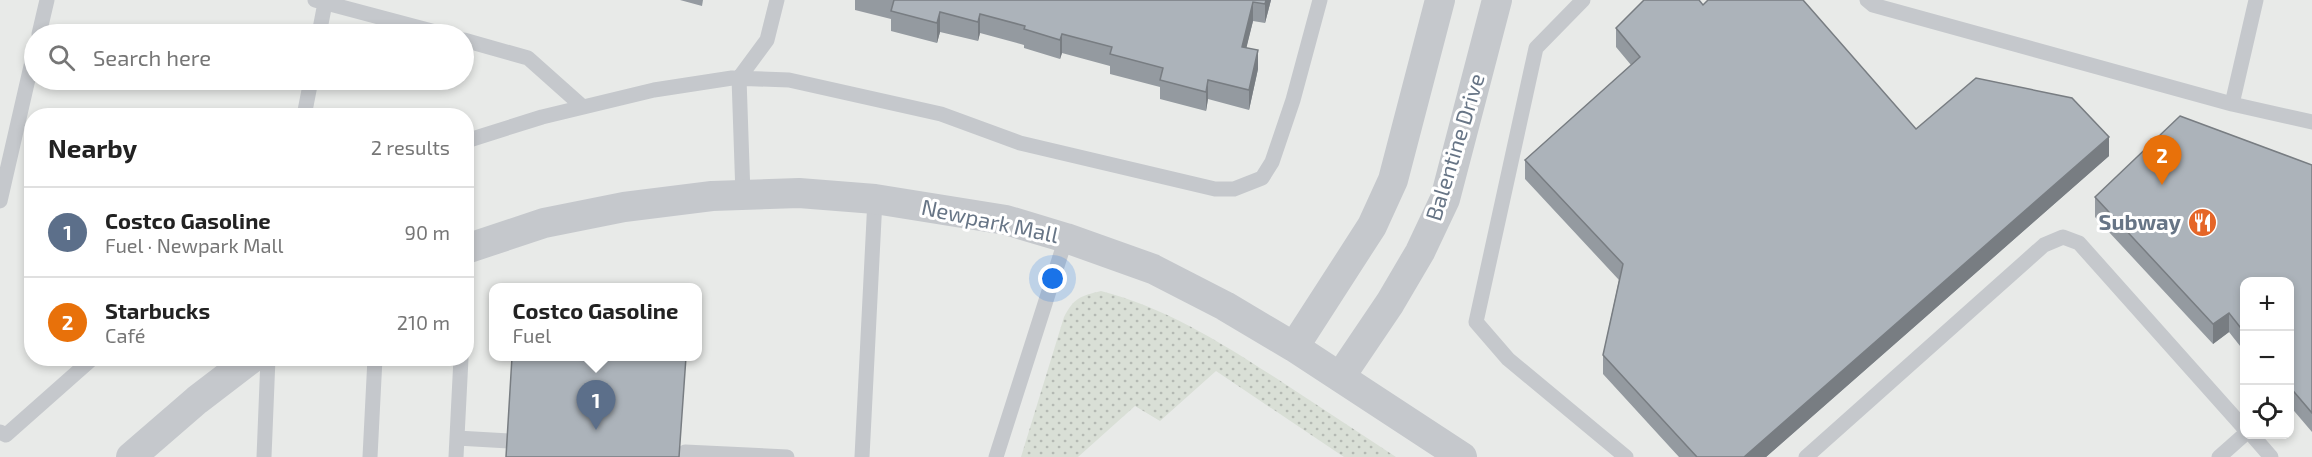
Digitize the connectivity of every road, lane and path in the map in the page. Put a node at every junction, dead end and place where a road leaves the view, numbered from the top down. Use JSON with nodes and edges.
{"nodes":[{"id":1,"x":47,"y":0,"type":"edge"},
{"id":2,"x":777,"y":0,"type":"edge"},
{"id":3,"x":1320,"y":0,"type":"edge"},
{"id":4,"x":1440,"y":0,"type":"edge"},
{"id":5,"x":1497,"y":0,"type":"edge"},
{"id":6,"x":1583,"y":0,"type":"edge"},
{"id":7,"x":1867,"y":0,"type":"edge"},
{"id":8,"x":2256,"y":0,"type":"edge"},
{"id":9,"x":320,"y":1,"type":"edge"},
{"id":10,"x":1895,"y":5,"type":"edge"},
{"id":11,"x":41,"y":24,"type":"edge"},
{"id":12,"x":319,"y":24,"type":"edge"},
{"id":13,"x":406,"y":24,"type":"edge"},
{"id":14,"x":474,"y":43,"type":"edge"},
{"id":15,"x":739,"y":78,"type":"junction"},
{"id":16,"x":26,"y":90,"type":"edge"},
{"id":17,"x":309,"y":90,"type":"edge"},
{"id":18,"x":2232,"y":104,"type":"junction"},
{"id":19,"x":584,"y":106,"type":"junction"},
{"id":20,"x":306,"y":108,"type":"edge"},
{"id":21,"x":2312,"y":122,"type":"edge"},
{"id":22,"x":474,"y":138,"type":"edge"},
{"id":23,"x":743,"y":195,"type":"junction"},
{"id":24,"x":875,"y":199,"type":"junction"},
{"id":25,"x":0,"y":201,"type":"edge"},
{"id":26,"x":1066,"y":238,"type":"junction"},
{"id":27,"x":474,"y":247,"type":"edge"},
{"id":28,"x":1294,"y":347,"type":"junction"},
{"id":29,"x":84,"y":366,"type":"edge"},
{"id":30,"x":242,"y":366,"type":"edge"},
{"id":31,"x":268,"y":366,"type":"edge"},
{"id":32,"x":375,"y":366,"type":"edge"},
{"id":33,"x":461,"y":366,"type":"edge"},
{"id":34,"x":1340,"y":377,"type":"junction"},
{"id":35,"x":2240,"y":424,"type":"edge"},
{"id":36,"x":0,"y":432,"type":"edge"},
{"id":37,"x":457,"y":438,"type":"junction"},
{"id":38,"x":2240,"y":439,"type":"edge"},
{"id":39,"x":2255,"y":439,"type":"edge"},
{"id":40,"x":509,"y":441,"type":"edge"},
{"id":41,"x":160,"y":444,"type":"edge"},
{"id":42,"x":685,"y":452,"type":"dead end"},
{"id":43,"x":131,"y":457,"type":"edge"},
{"id":44,"x":264,"y":457,"type":"edge"},
{"id":45,"x":370,"y":457,"type":"edge"},
{"id":46,"x":456,"y":457,"type":"edge"},
{"id":47,"x":788,"y":457,"type":"edge"},
{"id":48,"x":862,"y":457,"type":"edge"},
{"id":49,"x":996,"y":457,"type":"edge"},
{"id":50,"x":1462,"y":457,"type":"edge"},
{"id":51,"x":1626,"y":457,"type":"edge"},
{"id":52,"x":1806,"y":457,"type":"edge"},
{"id":53,"x":2219,"y":457,"type":"edge"},
{"id":54,"x":2271,"y":457,"type":"edge"}],
"edges":[{"from":1,"to":11,"type":"lane"},
{"from":2,"to":15,"type":"lane"},
{"from":3,"to":15,"type":"lane"},
{"from":4,"to":28,"type":"street"},
{"from":5,"to":34,"type":"street","name":"Balentine Drive"},
{"from":6,"to":51,"type":"lane"},
{"from":7,"to":10,"type":"lane"},
{"from":8,"to":18,"type":"lane"},
{"from":9,"to":12,"type":"lane"},
{"from":9,"to":13,"type":"lane"},
{"from":10,"to":18,"type":"lane"},
{"from":14,"to":19,"type":"lane"},
{"from":15,"to":19,"type":"lane"},
{"from":15,"to":23,"type":"lane"},
{"from":16,"to":25,"type":"lane"},
{"from":17,"to":20,"type":"lane"},
{"from":18,"to":21,"type":"lane"},
{"from":19,"to":22,"type":"lane"},
{"from":23,"to":24,"type":"street","name":"Newpark Mall"},
{"from":23,"to":27,"type":"street","name":"Newpark Mall"},
{"from":24,"to":26,"type":"street","name":"Newpark Mall"},
{"from":24,"to":48,"type":"lane"},
{"from":26,"to":28,"type":"street","name":"Newpark Mall"},
{"from":26,"to":49,"type":"lane"},
{"from":28,"to":34,"type":"street","name":"Newpark Mall"},
{"from":29,"to":36,"type":"lane"},
{"from":30,"to":41,"type":"street"},
{"from":31,"to":44,"type":"lane"},
{"from":32,"to":45,"type":"lane"},
{"from":33,"to":37,"type":"lane"},
{"from":34,"to":50,"type":"street","name":"Newpark Mall"},
{"from":35,"to":52,"type":"lane"},
{"from":37,"to":40,"type":"lane"},
{"from":37,"to":46,"type":"lane"},
{"from":38,"to":53,"type":"lane"},
{"from":39,"to":54,"type":"lane"},
{"from":41,"to":43,"type":"street"},
{"from":42,"to":47,"type":"lane"}]}
